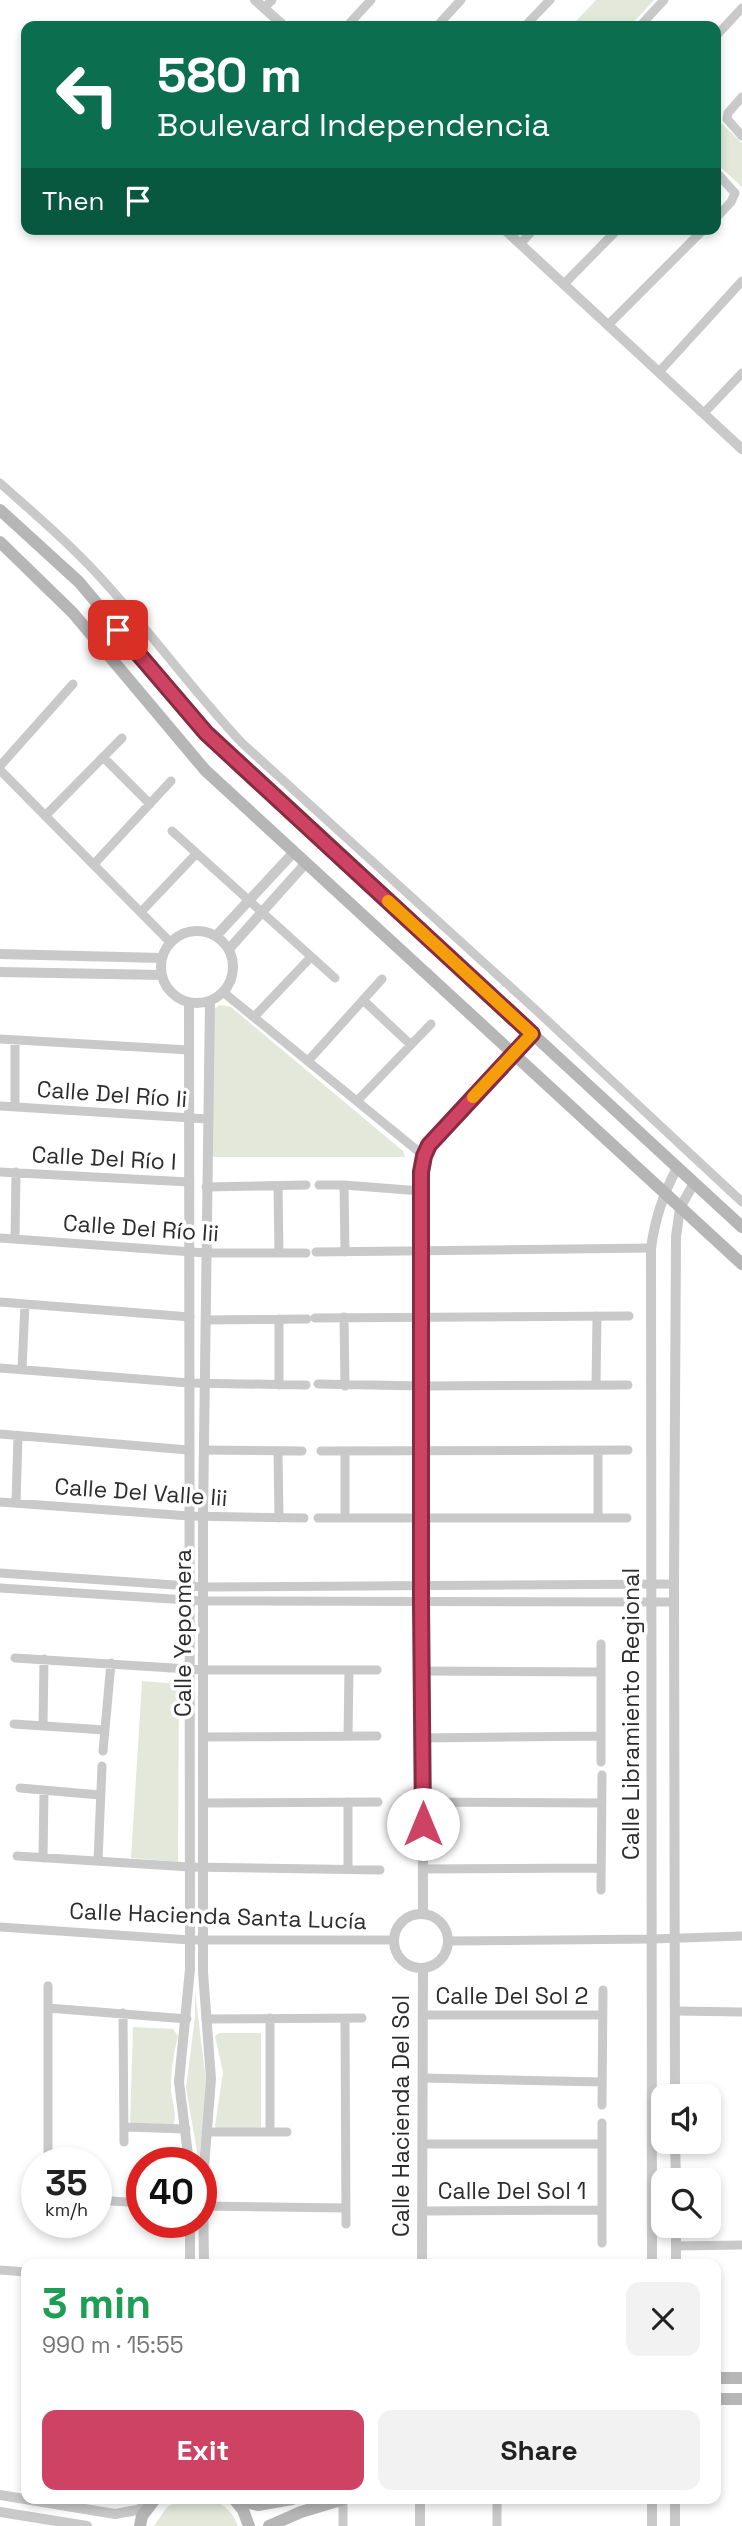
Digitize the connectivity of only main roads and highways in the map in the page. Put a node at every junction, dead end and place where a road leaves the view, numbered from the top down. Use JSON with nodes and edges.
{"nodes":[{"id":1,"x":0,"y":510,"type":"edge"},
{"id":2,"x":0,"y":542,"type":"edge"},
{"id":3,"x":742,"y":1227,"type":"edge"},
{"id":4,"x":742,"y":1264,"type":"edge"},
{"id":5,"x":721,"y":2378,"type":"edge"},
{"id":6,"x":742,"y":2378,"type":"edge"},
{"id":7,"x":721,"y":2399,"type":"edge"},
{"id":8,"x":742,"y":2399,"type":"edge"},
{"id":9,"x":151,"y":2504,"type":"edge"},
{"id":10,"x":238,"y":2504,"type":"edge"},
{"id":11,"x":327,"y":2504,"type":"edge"},
{"id":12,"x":140,"y":2526,"type":"edge"},
{"id":13,"x":249,"y":2526,"type":"edge"},
{"id":14,"x":270,"y":2526,"type":"edge"}],
"edges":[{"from":1,"to":3,"type":"main road"},
{"from":2,"to":4,"type":"main road"},
{"from":5,"to":6,"type":"main road"},
{"from":7,"to":8,"type":"main road"},
{"from":9,"to":12,"type":"main road"},
{"from":10,"to":13,"type":"main road"},
{"from":11,"to":14,"type":"main road"}]}
